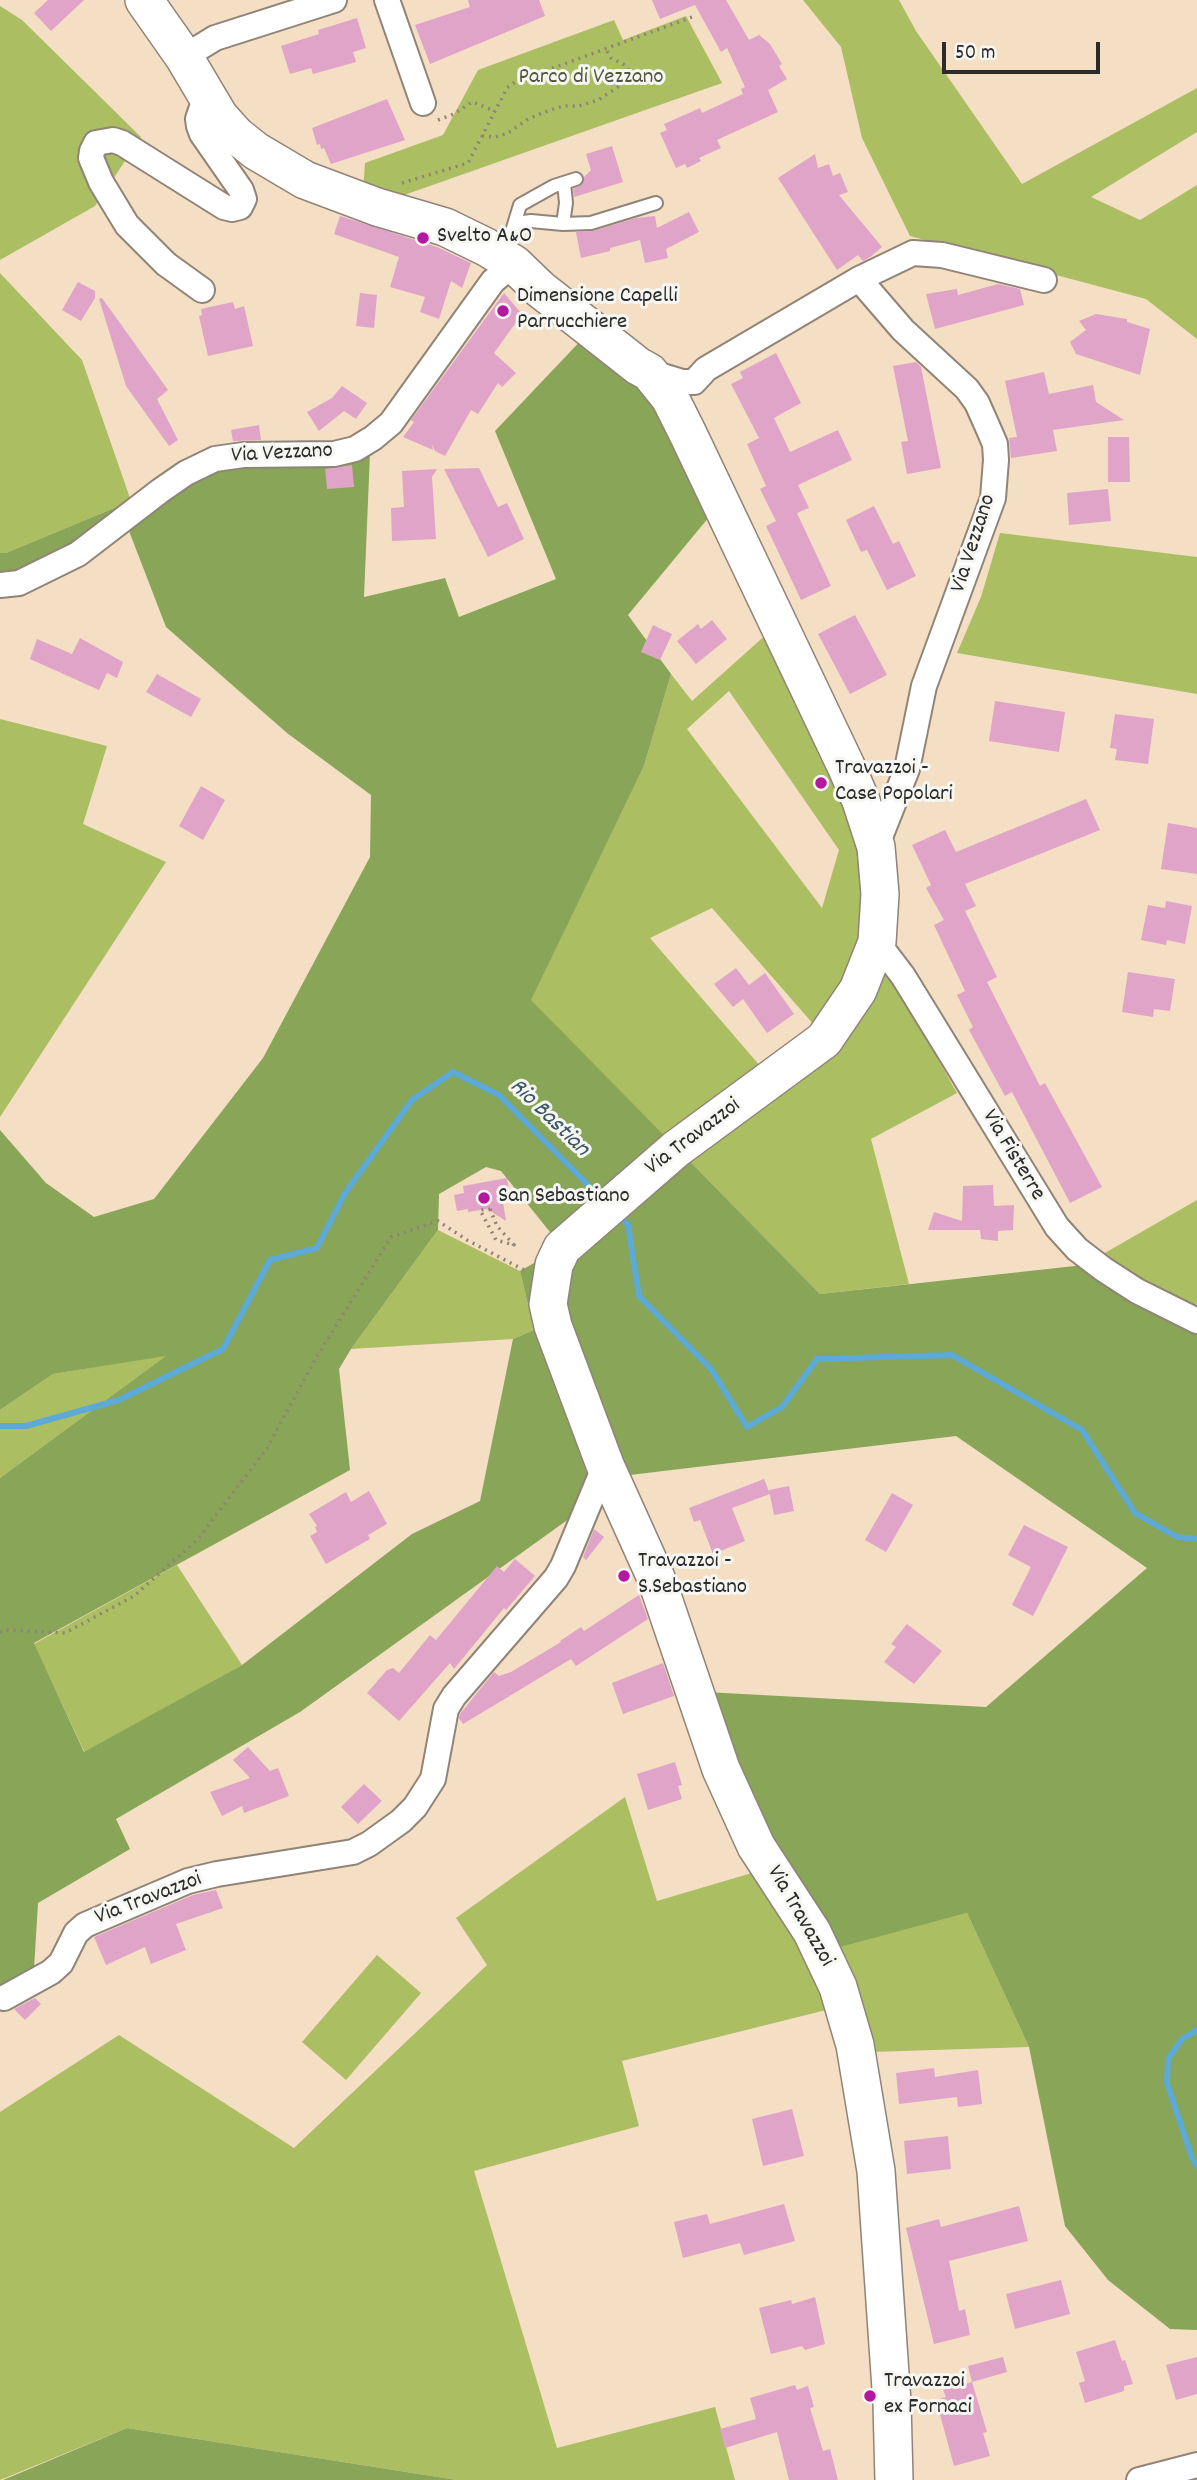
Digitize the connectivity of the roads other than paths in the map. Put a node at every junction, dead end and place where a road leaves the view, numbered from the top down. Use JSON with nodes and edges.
{"nodes":[{"id":1,"x":144,"y":0,"type":"edge"},
{"id":2,"x":334,"y":0,"type":"edge"},
{"id":3,"x":387,"y":0,"type":"edge"},
{"id":4,"x":184,"y":57,"type":"junction"},
{"id":5,"x":208,"y":100,"type":"junction"},
{"id":6,"x":423,"y":103,"type":"road end"},
{"id":7,"x":656,"y":203,"type":"dead end"},
{"id":8,"x":515,"y":223,"type":"junction"},
{"id":9,"x":563,"y":224,"type":"junction"},
{"id":10,"x":509,"y":261,"type":"junction"},
{"id":11,"x":859,"y":279,"type":"junction"},
{"id":12,"x":1044,"y":280,"type":"dead end"},
{"id":13,"x":202,"y":290,"type":"dead end"},
{"id":14,"x":649,"y":372,"type":"junction"},
{"id":15,"x":0,"y":585,"type":"edge"},
{"id":16,"x":876,"y":847,"type":"junction"},
{"id":17,"x":877,"y":942,"type":"junction"},
{"id":18,"x":1197,"y":1321,"type":"edge"},
{"id":19,"x":605,"y":1465,"type":"junction"},
{"id":20,"x":4,"y":1998,"type":"dead end"},
{"id":21,"x":1197,"y":2465,"type":"edge"},
{"id":22,"x":894,"y":2480,"type":"edge"},
{"id":23,"x":1139,"y":2480,"type":"edge"}],
"edges":[{"from":1,"to":4,"type":"street","name":"Via Vezzano"},
{"from":2,"to":4,"type":"street"},
{"from":3,"to":6,"type":"street"},
{"from":4,"to":5,"type":"street","name":"Via Vezzano"},
{"from":5,"to":10,"type":"street","name":"Via Vezzano"},
{"from":5,"to":13,"type":"street"},
{"from":7,"to":9,"type":"lane"},
{"from":8,"to":9,"type":"lane"},
{"from":8,"to":9,"type":"lane"},
{"from":8,"to":10,"type":"lane"},
{"from":10,"to":14,"type":"street","name":"Via Vezzano"},
{"from":10,"to":15,"type":"street","name":"Via Vezzano"},
{"from":11,"to":12,"type":"street","name":"Via Vezzano"},
{"from":11,"to":14,"type":"street","name":"Via Vezzano"},
{"from":11,"to":16,"type":"street","name":"Via Vezzano"},
{"from":14,"to":16,"type":"street","name":"Via Vezzano"},
{"from":16,"to":17,"type":"street","name":"Via Vezzano"},
{"from":17,"to":18,"type":"street","name":"Via Fisterre"},
{"from":17,"to":19,"type":"street","name":"Via Travazzoi"},
{"from":19,"to":20,"type":"street","name":"Via Travazzoi"},
{"from":19,"to":22,"type":"street","name":"Via Travazzoi"},
{"from":21,"to":23,"type":"street"}]}
